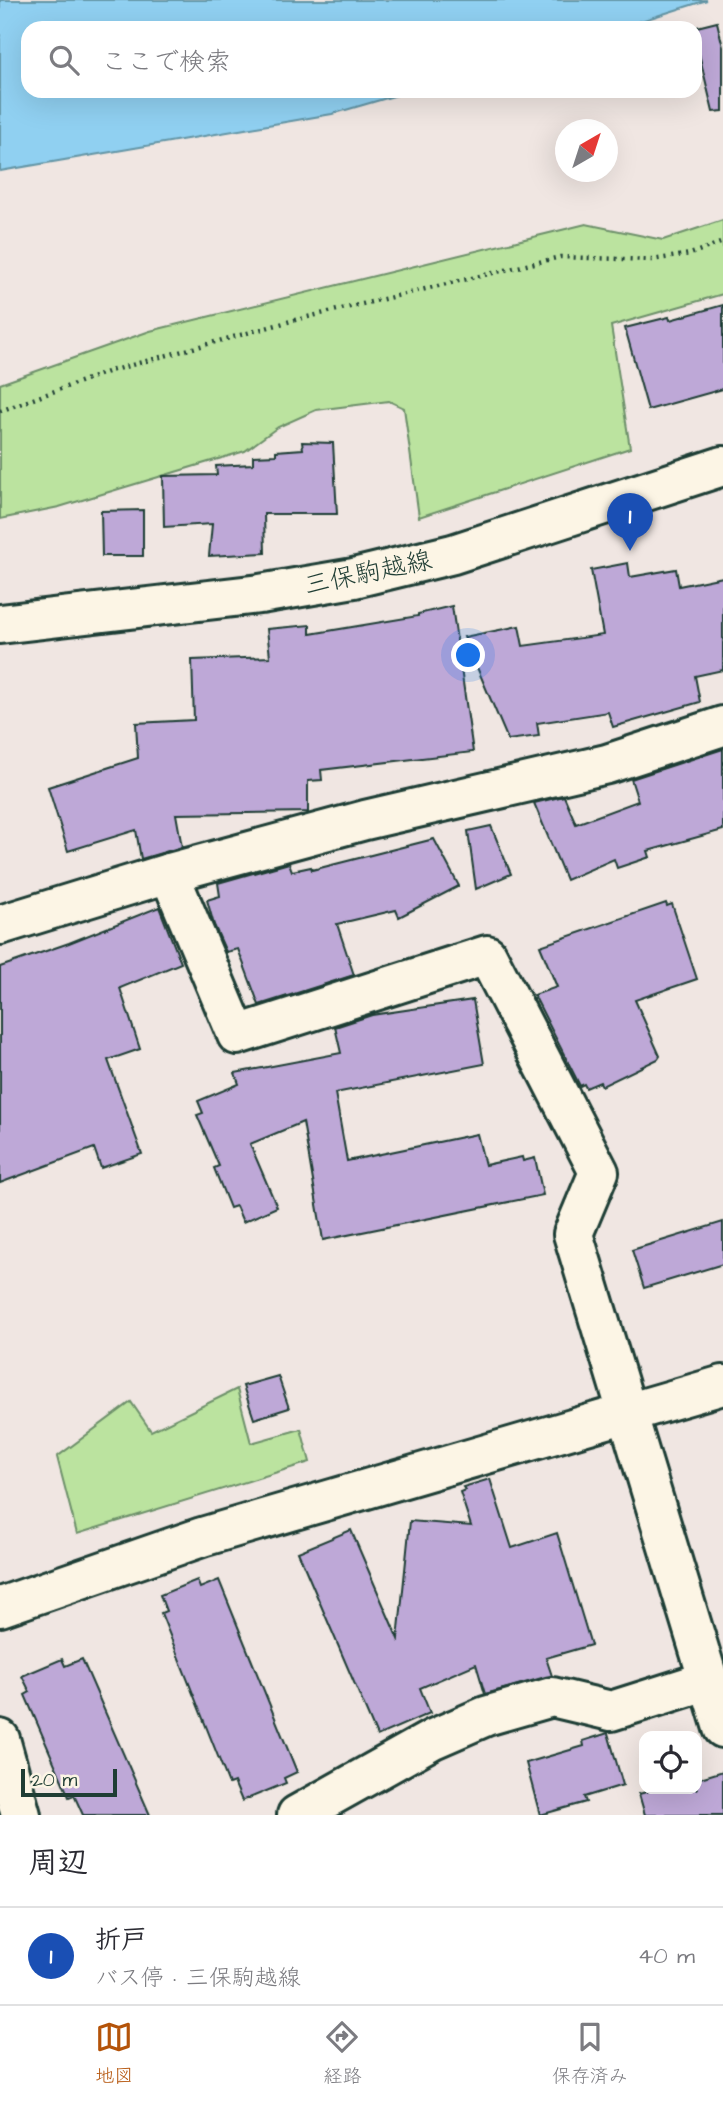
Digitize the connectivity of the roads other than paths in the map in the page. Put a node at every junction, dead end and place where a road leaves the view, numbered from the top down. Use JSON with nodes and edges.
{"nodes":[{"id":1,"x":723,"y":466,"type":"edge"},
{"id":2,"x":0,"y":624,"type":"edge"},
{"id":3,"x":723,"y":726,"type":"edge"},
{"id":4,"x":169,"y":873,"type":"junction"},
{"id":5,"x":0,"y":925,"type":"edge"},
{"id":6,"x":723,"y":1385,"type":"edge"},
{"id":7,"x":627,"y":1414,"type":"junction"},
{"id":8,"x":0,"y":1607,"type":"edge"},
{"id":9,"x":709,"y":1680,"type":"junction"},
{"id":10,"x":723,"y":1728,"type":"edge"},
{"id":11,"x":0,"y":1739,"type":"edge"},
{"id":12,"x":22,"y":1815,"type":"edge"},
{"id":13,"x":297,"y":1815,"type":"edge"}],
"edges":[{"from":1,"to":2,"type":"street","name":"三保駒越線"},
{"from":3,"to":4,"type":"street"},
{"from":4,"to":5,"type":"street"},
{"from":4,"to":7,"type":"street"},
{"from":6,"to":7,"type":"street"},
{"from":7,"to":8,"type":"street"},
{"from":7,"to":9,"type":"street"},
{"from":9,"to":10,"type":"street"},
{"from":9,"to":13,"type":"street"},
{"from":11,"to":12,"type":"street"}]}
